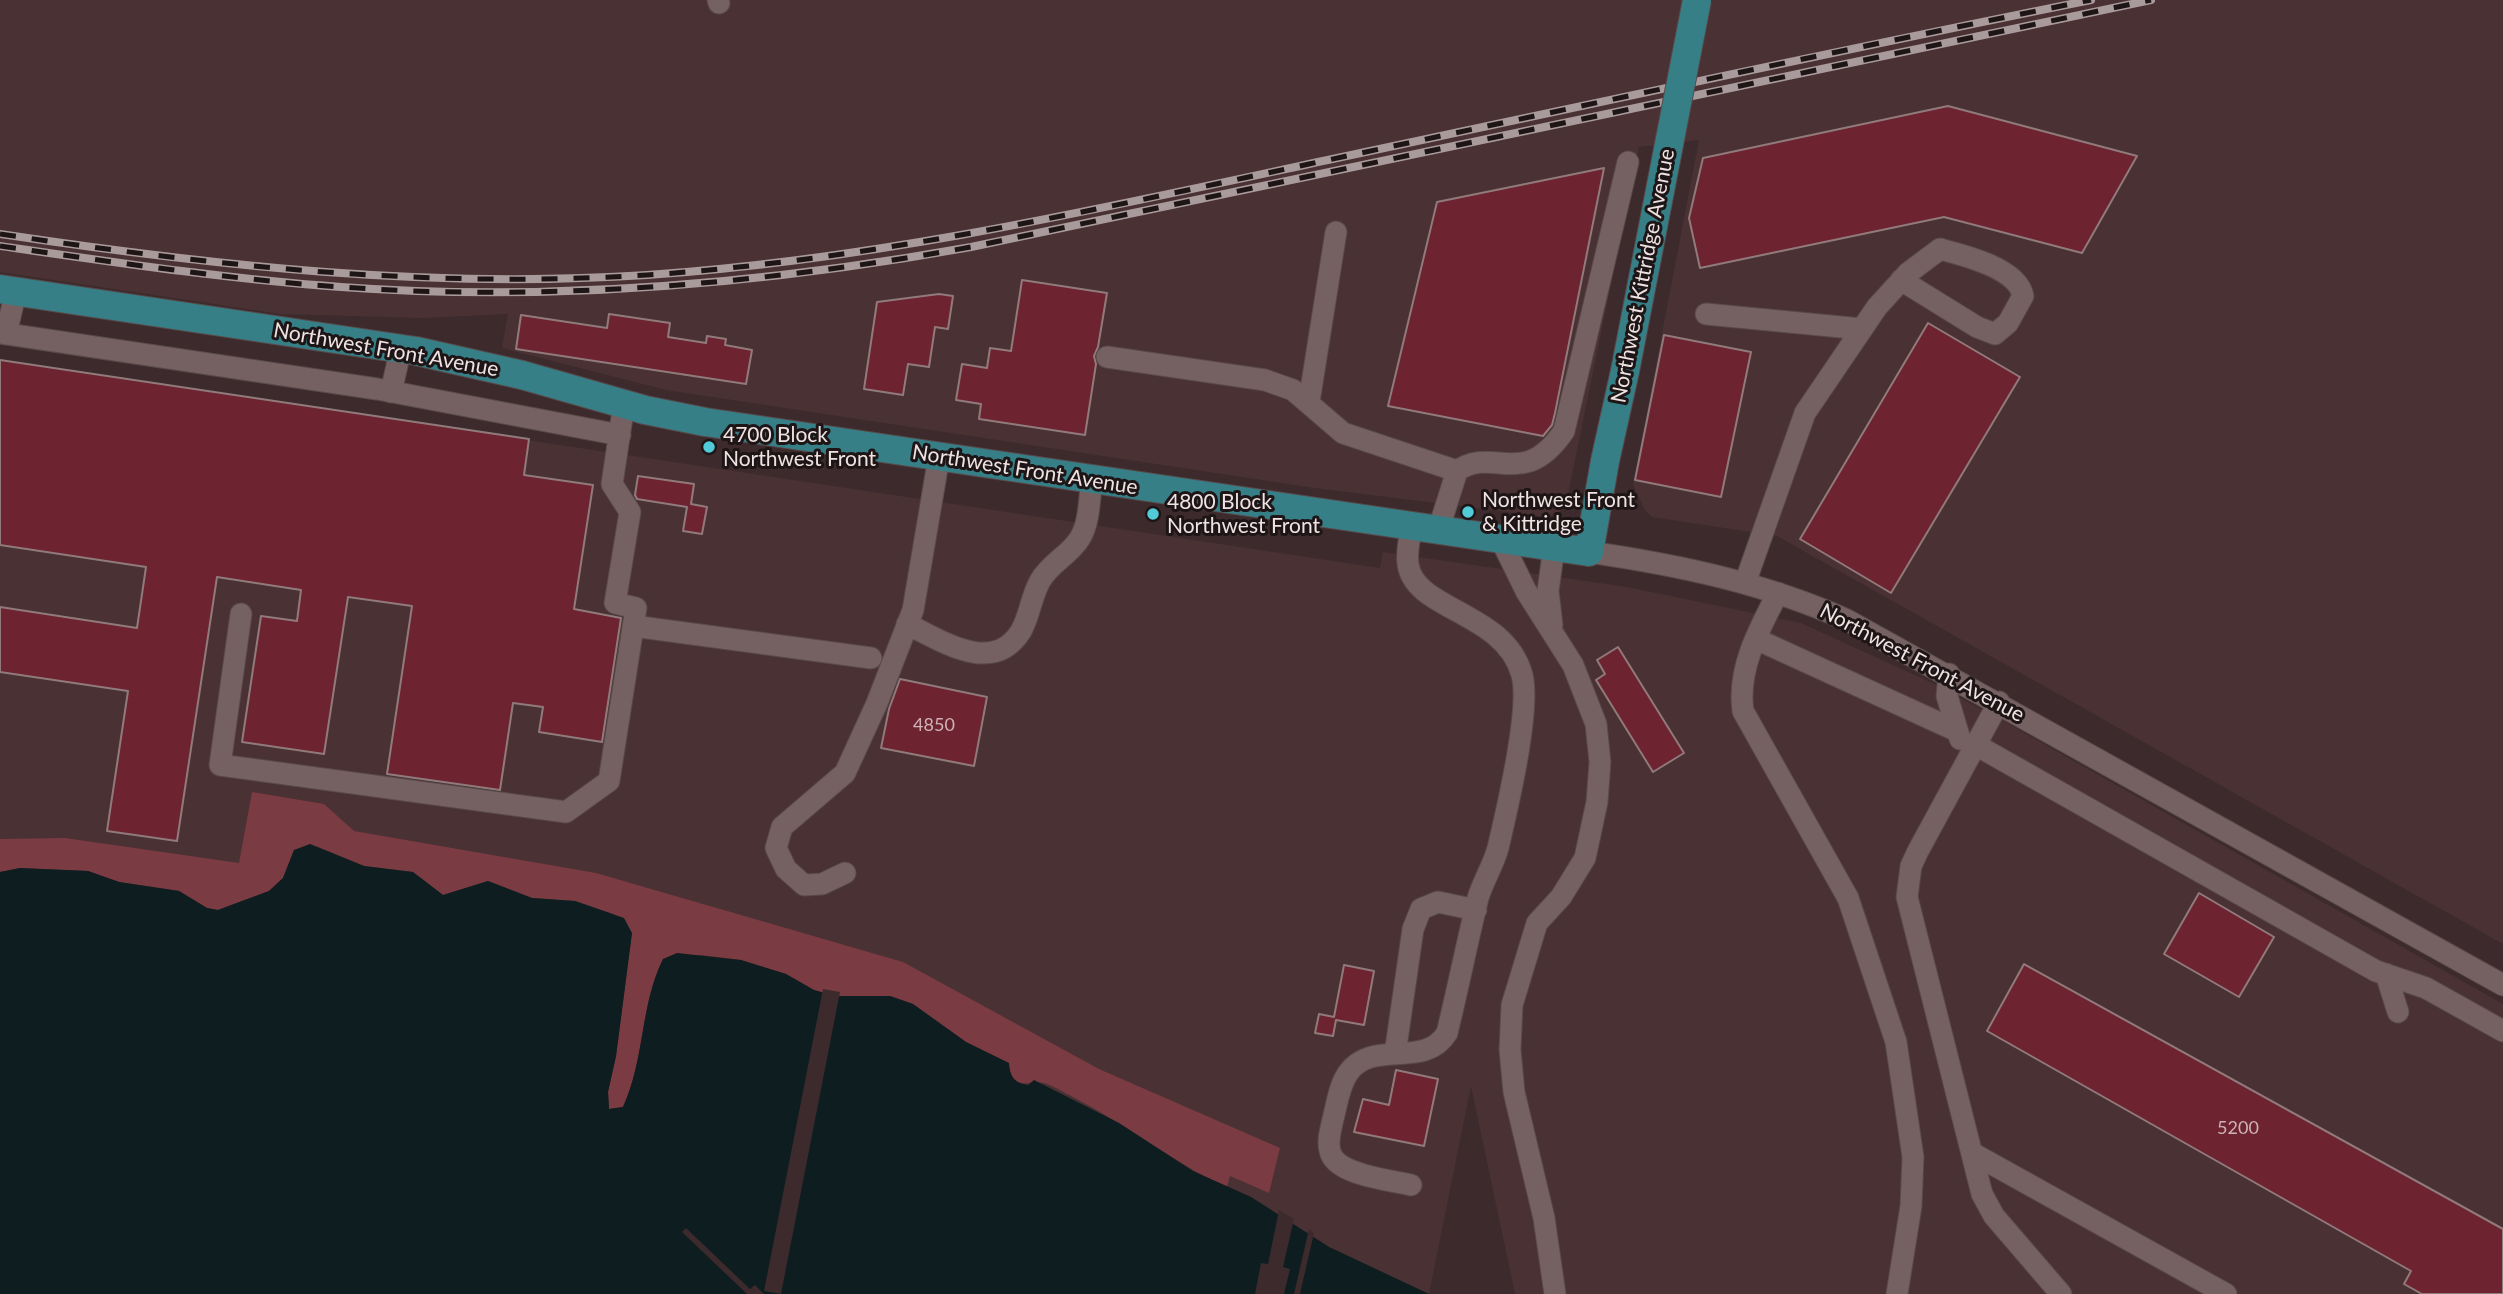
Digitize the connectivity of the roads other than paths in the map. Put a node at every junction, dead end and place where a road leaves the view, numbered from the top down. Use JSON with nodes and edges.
{"nodes":[{"id":1,"x":1697,"y":0,"type":"edge"},
{"id":2,"x":1628,"y":162,"type":"dead end"},
{"id":3,"x":1336,"y":232,"type":"dead end"},
{"id":4,"x":1901,"y":280,"type":"junction"},
{"id":5,"x":8,"y":290,"type":"edge"},
{"id":6,"x":1706,"y":314,"type":"dead end"},
{"id":7,"x":1862,"y":329,"type":"junction"},
{"id":8,"x":3,"y":333,"type":"edge"},
{"id":9,"x":401,"y":348,"type":"junction"},
{"id":10,"x":1107,"y":356,"type":"dead end"},
{"id":11,"x":391,"y":392,"type":"junction"},
{"id":12,"x":1309,"y":402,"type":"junction"},
{"id":13,"x":624,"y":404,"type":"junction"},
{"id":14,"x":620,"y":435,"type":"junction"},
{"id":15,"x":939,"y":457,"type":"junction"},
{"id":16,"x":1457,"y":471,"type":"junction"},
{"id":17,"x":1092,"y":480,"type":"junction"},
{"id":18,"x":1425,"y":529,"type":"junction"},
{"id":19,"x":1501,"y":540,"type":"junction"},
{"id":20,"x":1555,"y":547,"type":"junction"},
{"id":21,"x":1589,"y":552,"type":"junction"},
{"id":22,"x":1745,"y":583,"type":"junction"},
{"id":23,"x":1778,"y":593,"type":"junction"},
{"id":24,"x":241,"y":614,"type":"dead end"},
{"id":25,"x":907,"y":624,"type":"junction"},
{"id":26,"x":633,"y":626,"type":"junction"},
{"id":27,"x":1756,"y":639,"type":"junction"},
{"id":28,"x":1558,"y":640,"type":"junction"},
{"id":29,"x":871,"y":658,"type":"dead end"},
{"id":30,"x":1949,"y":674,"type":"junction"},
{"id":31,"x":1998,"y":702,"type":"junction"},
{"id":32,"x":1957,"y":731,"type":"junction"},
{"id":33,"x":1972,"y":752,"type":"junction"},
{"id":34,"x":845,"y":873,"type":"dead end"},
{"id":35,"x":1476,"y":910,"type":"junction"},
{"id":36,"x":2386,"y":974,"type":"junction"},
{"id":37,"x":2503,"y":985,"type":"edge"},
{"id":38,"x":2398,"y":1012,"type":"dead end"},
{"id":39,"x":2503,"y":1031,"type":"edge"},
{"id":40,"x":1395,"y":1054,"type":"junction"},
{"id":41,"x":1974,"y":1154,"type":"junction"},
{"id":42,"x":1410,"y":1185,"type":"dead end"},
{"id":43,"x":1555,"y":1294,"type":"edge"},
{"id":44,"x":1896,"y":1294,"type":"edge"},
{"id":45,"x":2061,"y":1294,"type":"edge"},
{"id":46,"x":2226,"y":1294,"type":"edge"}],
"edges":[{"from":1,"to":21,"type":"main road","name":"Northwest Kittridge Avenue","bridge":true},
{"from":2,"to":16,"type":"street"},
{"from":3,"to":12,"type":"street"},
{"from":4,"to":4,"type":"street"},
{"from":4,"to":7,"type":"street"},
{"from":5,"to":8,"type":"street"},
{"from":5,"to":9,"type":"main road","name":"Northwest Front Avenue"},
{"from":6,"to":7,"type":"street"},
{"from":7,"to":22,"type":"street"},
{"from":8,"to":11,"type":"street"},
{"from":9,"to":11,"type":"street"},
{"from":9,"to":13,"type":"main road","name":"Northwest Front Avenue"},
{"from":10,"to":12,"type":"street"},
{"from":11,"to":14,"type":"street"},
{"from":12,"to":16,"type":"street"},
{"from":13,"to":14,"type":"street"},
{"from":13,"to":15,"type":"main road","name":"Northwest Front Avenue"},
{"from":14,"to":26,"type":"street"},
{"from":15,"to":17,"type":"main road","name":"Northwest Front Avenue"},
{"from":15,"to":25,"type":"street"},
{"from":16,"to":18,"type":"street"},
{"from":17,"to":18,"type":"main road","name":"Northwest Front Avenue"},
{"from":17,"to":25,"type":"street"},
{"from":18,"to":19,"type":"main road","name":"Northwest Front Avenue"},
{"from":18,"to":35,"type":"street"},
{"from":19,"to":20,"type":"main road","name":"Northwest Front Avenue"},
{"from":19,"to":28,"type":"street"},
{"from":20,"to":21,"type":"main road","name":"Northwest Front Avenue"},
{"from":20,"to":28,"type":"street"},
{"from":21,"to":22,"type":"street","name":"Northwest Front Avenue"},
{"from":22,"to":23,"type":"street","name":"Northwest Front Avenue"},
{"from":23,"to":27,"type":"street"},
{"from":23,"to":30,"type":"street","name":"Northwest Front Avenue"},
{"from":24,"to":26,"type":"street"},
{"from":25,"to":34,"type":"street"},
{"from":26,"to":29,"type":"street"},
{"from":27,"to":32,"type":"street"},
{"from":27,"to":44,"type":"street"},
{"from":28,"to":43,"type":"street"},
{"from":30,"to":31,"type":"street","name":"Northwest Front Avenue"},
{"from":30,"to":32,"type":"street"},
{"from":31,"to":33,"type":"street"},
{"from":31,"to":37,"type":"street","name":"Northwest Front Avenue"},
{"from":32,"to":33,"type":"street"},
{"from":33,"to":36,"type":"street"},
{"from":33,"to":41,"type":"street"},
{"from":35,"to":40,"type":"street"},
{"from":35,"to":40,"type":"street"},
{"from":36,"to":38,"type":"street"},
{"from":36,"to":39,"type":"street"},
{"from":40,"to":42,"type":"street"},
{"from":41,"to":45,"type":"street"},
{"from":41,"to":46,"type":"street"}]}
